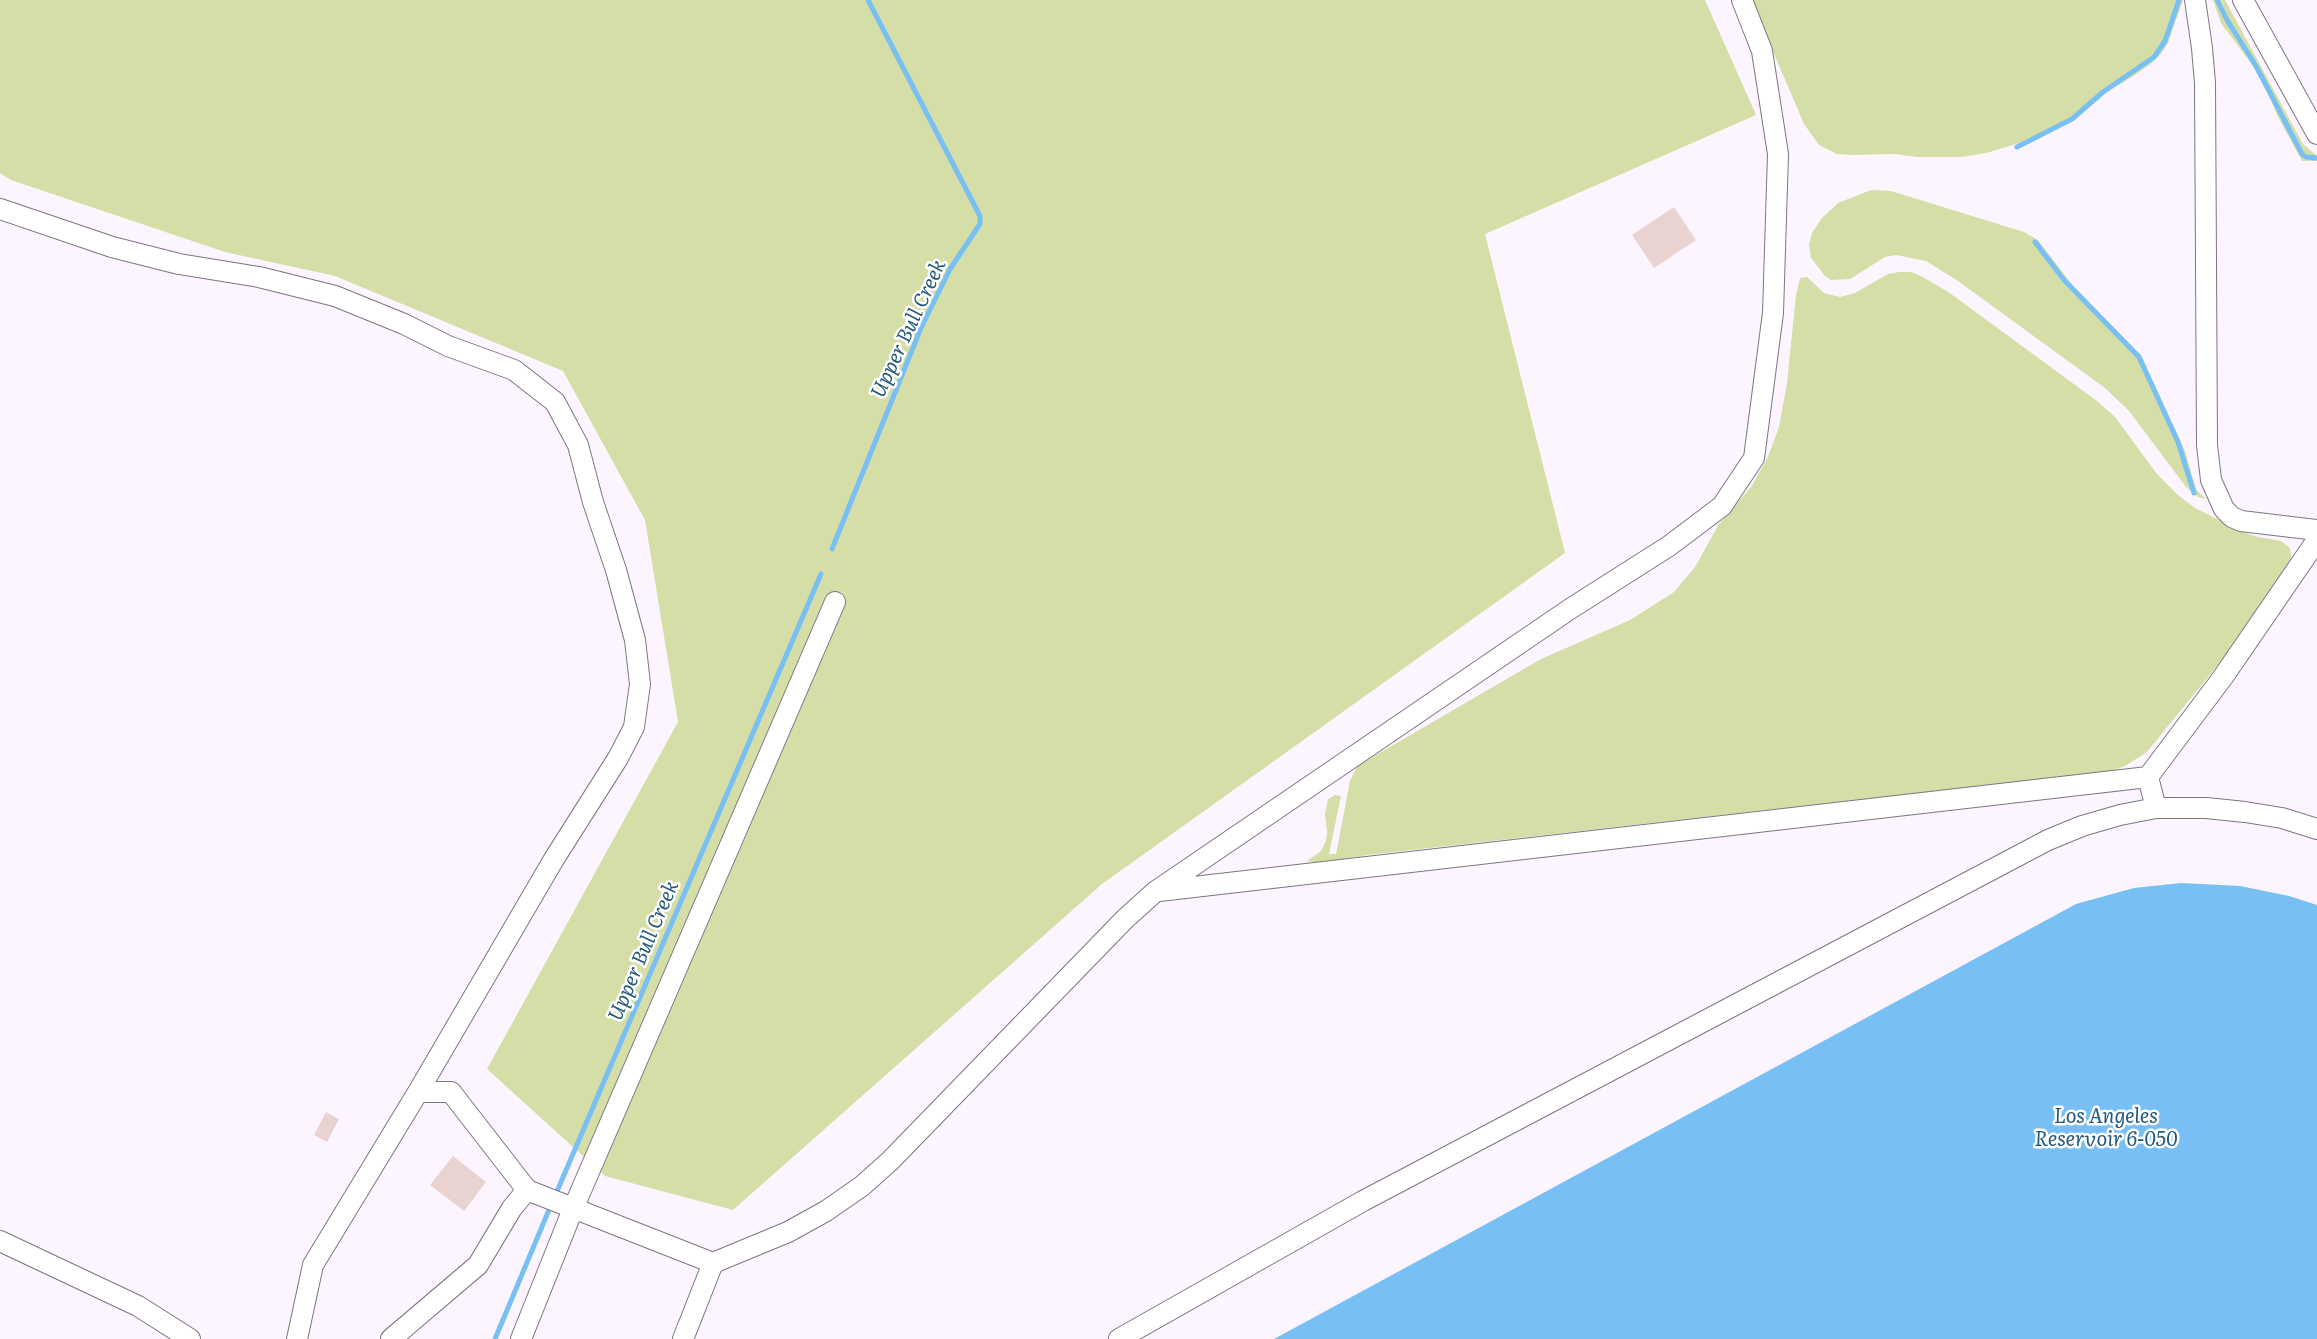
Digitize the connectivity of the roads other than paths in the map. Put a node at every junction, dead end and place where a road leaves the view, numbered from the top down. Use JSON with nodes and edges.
{"nodes":[{"id":1,"x":1742,"y":0,"type":"edge"},
{"id":2,"x":2195,"y":0,"type":"edge"},
{"id":3,"x":2242,"y":0,"type":"edge"},
{"id":4,"x":2317,"y":134,"type":"edge"},
{"id":5,"x":0,"y":208,"type":"edge"},
{"id":6,"x":2317,"y":530,"type":"edge"},
{"id":7,"x":2317,"y":540,"type":"edge"},
{"id":8,"x":835,"y":602,"type":"dead end"},
{"id":9,"x":2148,"y":777,"type":"junction"},
{"id":10,"x":2156,"y":808,"type":"junction"},
{"id":11,"x":2317,"y":829,"type":"edge"},
{"id":12,"x":1156,"y":891,"type":"junction"},
{"id":13,"x":418,"y":1092,"type":"junction"},
{"id":14,"x":534,"y":1193,"type":"junction"},
{"id":15,"x":569,"y":1208,"type":"junction"},
{"id":16,"x":0,"y":1241,"type":"edge"},
{"id":17,"x":713,"y":1263,"type":"junction"},
{"id":18,"x":190,"y":1339,"type":"edge"},
{"id":19,"x":297,"y":1339,"type":"edge"},
{"id":20,"x":391,"y":1339,"type":"edge"},
{"id":21,"x":521,"y":1339,"type":"edge"},
{"id":22,"x":683,"y":1339,"type":"edge"},
{"id":23,"x":1119,"y":1339,"type":"edge"}],
"edges":[{"from":1,"to":12,"type":"lane"},
{"from":2,"to":6,"type":"lane"},
{"from":3,"to":4,"type":"lane"},
{"from":5,"to":13,"type":"lane"},
{"from":7,"to":9,"type":"lane"},
{"from":8,"to":15,"type":"lane"},
{"from":9,"to":10,"type":"lane"},
{"from":9,"to":12,"type":"lane"},
{"from":10,"to":11,"type":"lane"},
{"from":10,"to":23,"type":"lane"},
{"from":12,"to":17,"type":"lane"},
{"from":13,"to":14,"type":"lane"},
{"from":13,"to":19,"type":"lane"},
{"from":14,"to":15,"type":"lane"},
{"from":14,"to":20,"type":"lane"},
{"from":15,"to":17,"type":"lane"},
{"from":15,"to":21,"type":"lane"},
{"from":16,"to":18,"type":"lane"},
{"from":17,"to":22,"type":"lane"}]}
